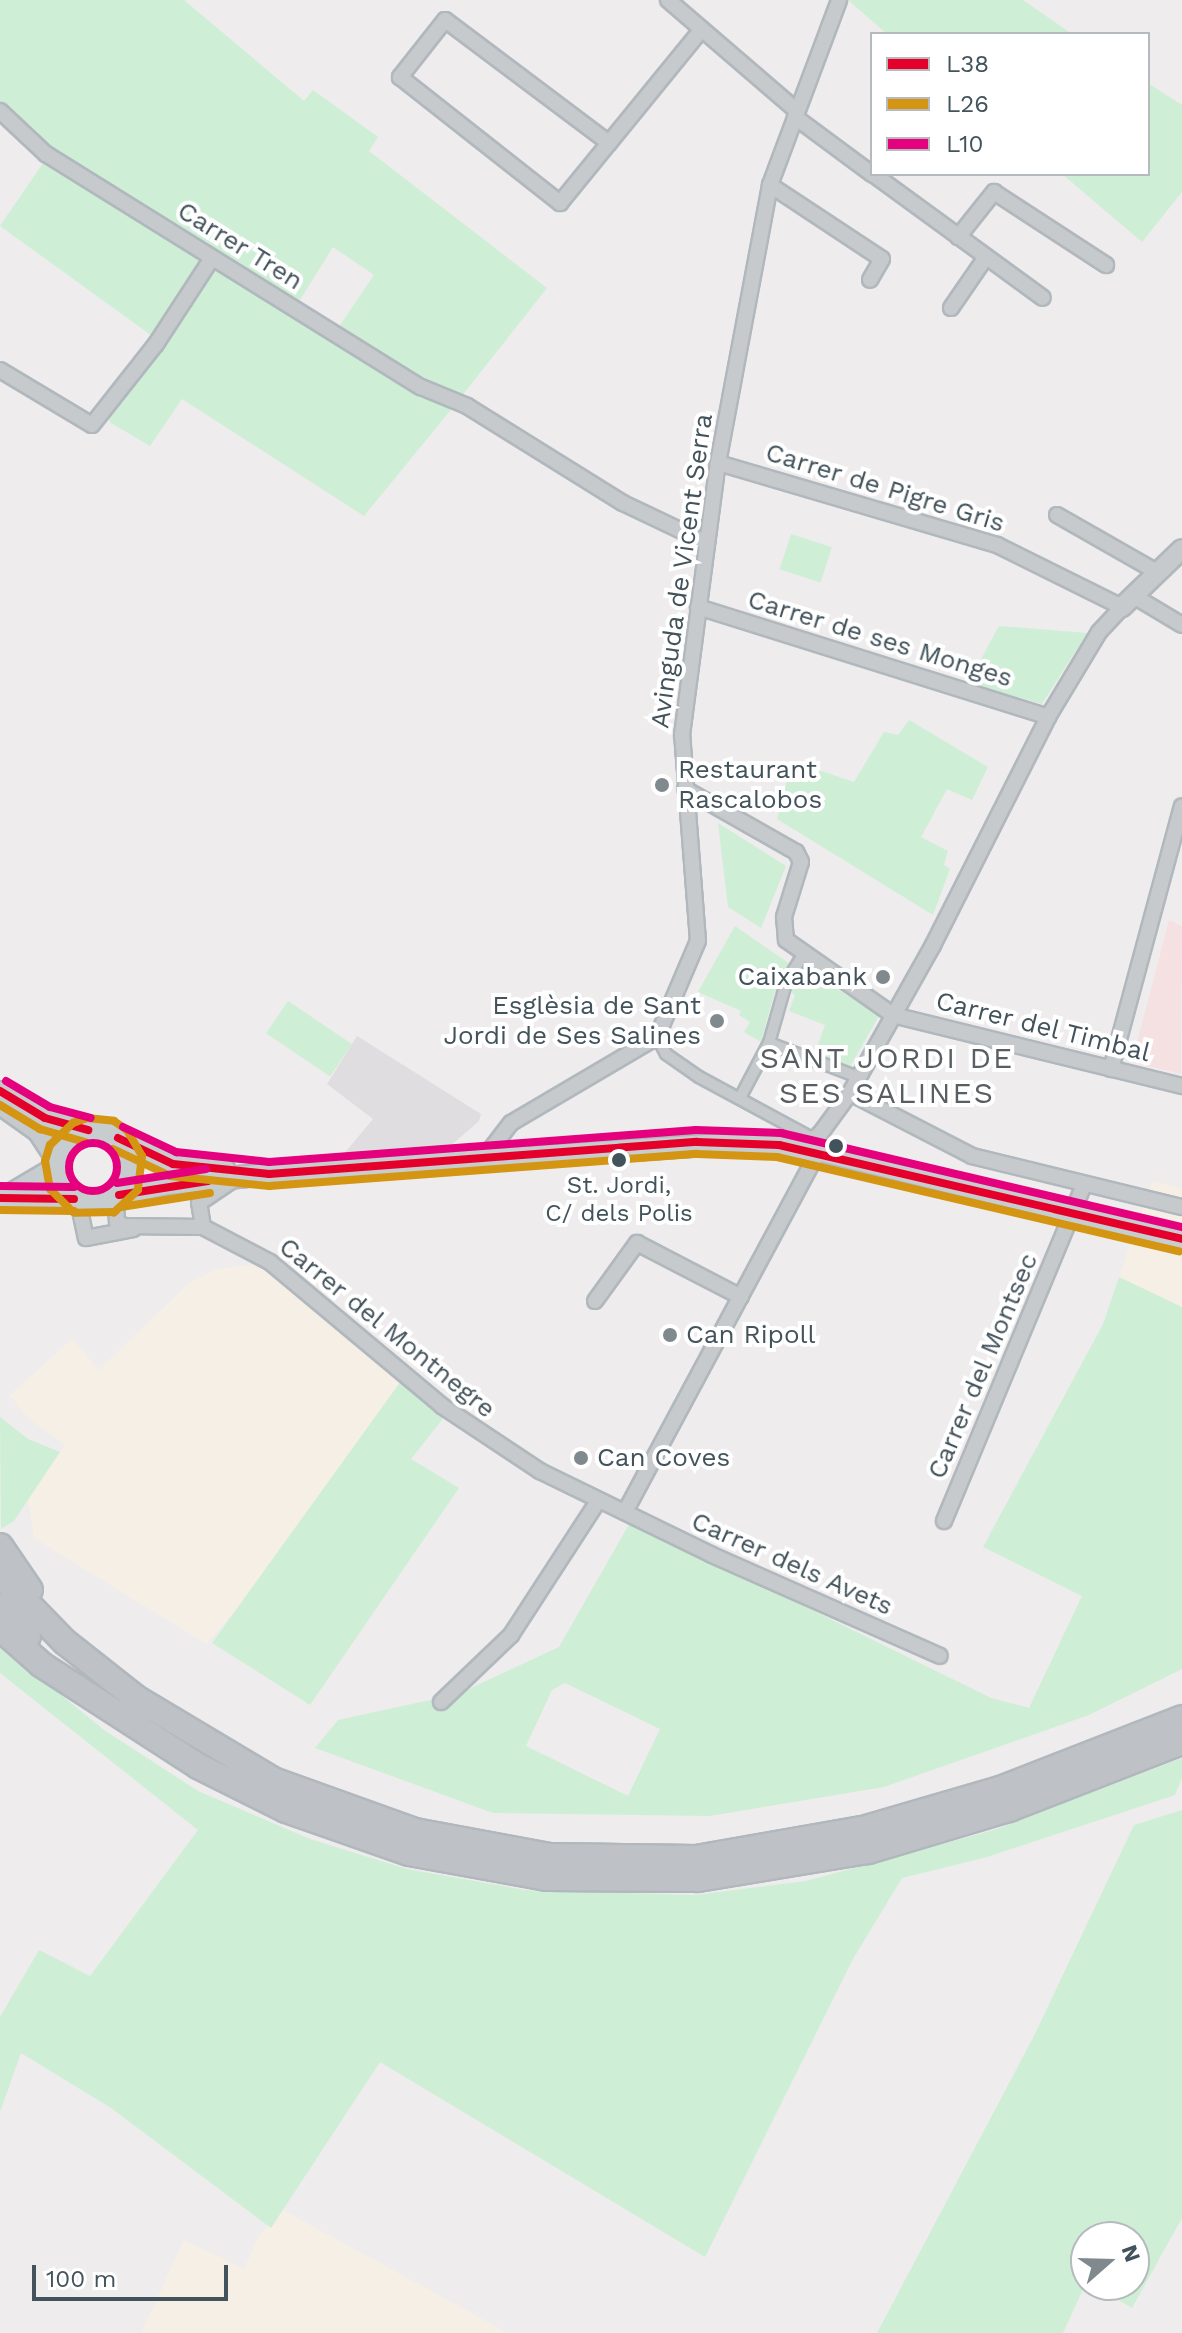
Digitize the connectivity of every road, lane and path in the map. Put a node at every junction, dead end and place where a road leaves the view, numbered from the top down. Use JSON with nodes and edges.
{"nodes":[{"id":1,"x":668,"y":0,"type":"edge"},
{"id":2,"x":839,"y":0,"type":"edge"},
{"id":3,"x":702,"y":29,"type":"junction"},
{"id":4,"x":0,"y":111,"type":"edge"},
{"id":5,"x":796,"y":114,"type":"junction"},
{"id":6,"x":609,"y":143,"type":"junction"},
{"id":7,"x":870,"y":172,"type":"edge"},
{"id":8,"x":875,"y":176,"type":"edge"},
{"id":9,"x":770,"y":185,"type":"junction"},
{"id":10,"x":958,"y":237,"type":"junction"},
{"id":11,"x":986,"y":257,"type":"junction"},
{"id":12,"x":212,"y":258,"type":"junction"},
{"id":13,"x":1106,"y":265,"type":"dead end"},
{"id":14,"x":870,"y":280,"type":"dead end"},
{"id":15,"x":1043,"y":298,"type":"dead end"},
{"id":16,"x":951,"y":308,"type":"dead end"},
{"id":17,"x":0,"y":370,"type":"edge"},
{"id":18,"x":718,"y":463,"type":"junction"},
{"id":19,"x":1057,"y":515,"type":"dead end"},
{"id":20,"x":707,"y":543,"type":"junction"},
{"id":21,"x":1182,"y":549,"type":"edge"},
{"id":22,"x":1157,"y":572,"type":"junction"},
{"id":23,"x":1127,"y":601,"type":"junction"},
{"id":24,"x":698,"y":607,"type":"junction"},
{"id":25,"x":1182,"y":625,"type":"edge"},
{"id":26,"x":1048,"y":717,"type":"junction"},
{"id":27,"x":685,"y":789,"type":"junction"},
{"id":28,"x":1181,"y":814,"type":"edge"},
{"id":29,"x":804,"y":953,"type":"junction"},
{"id":30,"x":893,"y":1015,"type":"junction"},
{"id":31,"x":657,"y":1037,"type":"junction"},
{"id":32,"x":769,"y":1043,"type":"junction"},
{"id":33,"x":1111,"y":1069,"type":"junction"},
{"id":34,"x":858,"y":1077,"type":"junction"},
{"id":35,"x":1182,"y":1086,"type":"edge"},
{"id":36,"x":0,"y":1091,"type":"edge"},
{"id":37,"x":850,"y":1093,"type":"junction"},
{"id":38,"x":741,"y":1096,"type":"junction"},
{"id":39,"x":0,"y":1105,"type":"edge"},
{"id":40,"x":88,"y":1130,"type":"junction"},
{"id":41,"x":118,"y":1138,"type":"junction"},
{"id":42,"x":818,"y":1142,"type":"junction"},
{"id":43,"x":484,"y":1158,"type":"junction"},
{"id":44,"x":57,"y":1164,"type":"junction"},
{"id":45,"x":269,"y":1174,"type":"junction"},
{"id":46,"x":239,"y":1178,"type":"junction"},
{"id":47,"x":1084,"y":1184,"type":"junction"},
{"id":48,"x":118,"y":1196,"type":"junction"},
{"id":49,"x":2,"y":1198,"type":"edge"},
{"id":50,"x":76,"y":1200,"type":"junction"},
{"id":51,"x":1182,"y":1207,"type":"edge"},
{"id":52,"x":1073,"y":1213,"type":"junction"},
{"id":53,"x":145,"y":1226,"type":"junction"},
{"id":54,"x":203,"y":1227,"type":"junction"},
{"id":55,"x":1182,"y":1239,"type":"edge"},
{"id":56,"x":741,"y":1297,"type":"junction"},
{"id":57,"x":595,"y":1301,"type":"dead end"},
{"id":58,"x":598,"y":1501,"type":"junction"},
{"id":59,"x":625,"y":1512,"type":"junction"},
{"id":60,"x":944,"y":1521,"type":"dead end"},
{"id":61,"x":0,"y":1546,"type":"edge"},
{"id":62,"x":0,"y":1575,"type":"edge"},
{"id":63,"x":0,"y":1606,"type":"edge"},
{"id":64,"x":0,"y":1628,"type":"edge"},
{"id":65,"x":65,"y":1642,"type":"junction"},
{"id":66,"x":940,"y":1656,"type":"dead end"},
{"id":67,"x":441,"y":1702,"type":"dead end"},
{"id":68,"x":111,"y":1709,"type":"junction"},
{"id":69,"x":1182,"y":1718,"type":"edge"},
{"id":70,"x":1182,"y":1742,"type":"edge"}],
"edges":[{"from":1,"to":3,"type":"street"},
{"from":2,"to":5,"type":"street","name":"Avinguda de Vicent Serra"},
{"from":3,"to":5,"type":"street"},
{"from":3,"to":6,"type":"street"},
{"from":4,"to":12,"type":"street","name":"Carrer Tren"},
{"from":5,"to":7,"type":"street"},
{"from":5,"to":9,"type":"street","name":"Avinguda de Vicent Serra"},
{"from":6,"to":6,"type":"street"},
{"from":8,"to":10,"type":"street"},
{"from":9,"to":14,"type":"street"},
{"from":9,"to":18,"type":"street","name":"Avinguda de Vicent Serra"},
{"from":10,"to":11,"type":"street"},
{"from":10,"to":13,"type":"street"},
{"from":11,"to":15,"type":"street"},
{"from":11,"to":16,"type":"street"},
{"from":12,"to":17,"type":"street"},
{"from":12,"to":20,"type":"street","name":"Carrer Tren"},
{"from":18,"to":20,"type":"street","name":"Avinguda de Vicent Serra"},
{"from":18,"to":23,"type":"street","name":"Carrer de Pigre Gris"},
{"from":19,"to":22,"type":"street"},
{"from":20,"to":24,"type":"street","name":"Avinguda de Vicent Serra"},
{"from":21,"to":22,"type":"street"},
{"from":22,"to":23,"type":"street"},
{"from":23,"to":25,"type":"street","name":"Carrer de Pigre Gris"},
{"from":23,"to":26,"type":"street"},
{"from":24,"to":26,"type":"street","name":"Carrer de ses Monges"},
{"from":24,"to":27,"type":"street","name":"Avinguda de Vicent Serra"},
{"from":26,"to":30,"type":"street"},
{"from":27,"to":29,"type":"street"},
{"from":27,"to":31,"type":"street","name":"Avinguda de Vicent Serra"},
{"from":28,"to":33,"type":"street"},
{"from":29,"to":30,"type":"street"},
{"from":29,"to":32,"type":"street"},
{"from":30,"to":33,"type":"street","name":"Carrer del Timbal"},
{"from":30,"to":34,"type":"street"},
{"from":31,"to":38,"type":"street"},
{"from":31,"to":43,"type":"street"},
{"from":32,"to":34,"type":"street"},
{"from":32,"to":38,"type":"street"},
{"from":33,"to":35,"type":"street","name":"Carrer del Timbal"},
{"from":34,"to":37,"type":"street"},
{"from":36,"to":40,"type":"street"},
{"from":37,"to":42,"type":"street"},
{"from":37,"to":47,"type":"street"},
{"from":38,"to":42,"type":"street"},
{"from":39,"to":44,"type":"street"},
{"from":40,"to":41,"type":"main road"},
{"from":40,"to":44,"type":"main road"},
{"from":41,"to":45,"type":"main road"},
{"from":41,"to":48,"type":"main road"},
{"from":42,"to":43,"type":"main road"},
{"from":42,"to":52,"type":"main road"},
{"from":42,"to":56,"type":"street"},
{"from":43,"to":45,"type":"main road"},
{"from":44,"to":49,"type":"main road"},
{"from":44,"to":50,"type":"main road"},
{"from":45,"to":46,"type":"main road"},
{"from":46,"to":48,"type":"main road"},
{"from":46,"to":54,"type":"street"},
{"from":47,"to":51,"type":"street"},
{"from":47,"to":52,"type":"street","name":"Carrer del Montsec"},
{"from":48,"to":50,"type":"main road"},
{"from":48,"to":53,"type":"street","name":"Carrer del Montnegre"},
{"from":49,"to":50,"type":"main road"},
{"from":50,"to":53,"type":"street","name":"Carrer del Montnegre"},
{"from":52,"to":55,"type":"main road"},
{"from":52,"to":60,"type":"street","name":"Carrer del Montsec"},
{"from":53,"to":54,"type":"street","name":"Carrer del Montnegre"},
{"from":54,"to":58,"type":"street","name":"Carrer del Montnegre"},
{"from":56,"to":57,"type":"street"},
{"from":56,"to":59,"type":"street"},
{"from":58,"to":59,"type":"street","name":"Carrer del Montnegre"},
{"from":58,"to":67,"type":"street"},
{"from":59,"to":66,"type":"street","name":"Carrer dels Avets"},
{"from":61,"to":65,"type":"highway"},
{"from":62,"to":65,"type":"highway"},
{"from":63,"to":68,"type":"highway"},
{"from":64,"to":68,"type":"highway"},
{"from":65,"to":69,"type":"highway"},
{"from":68,"to":70,"type":"highway"}]}
